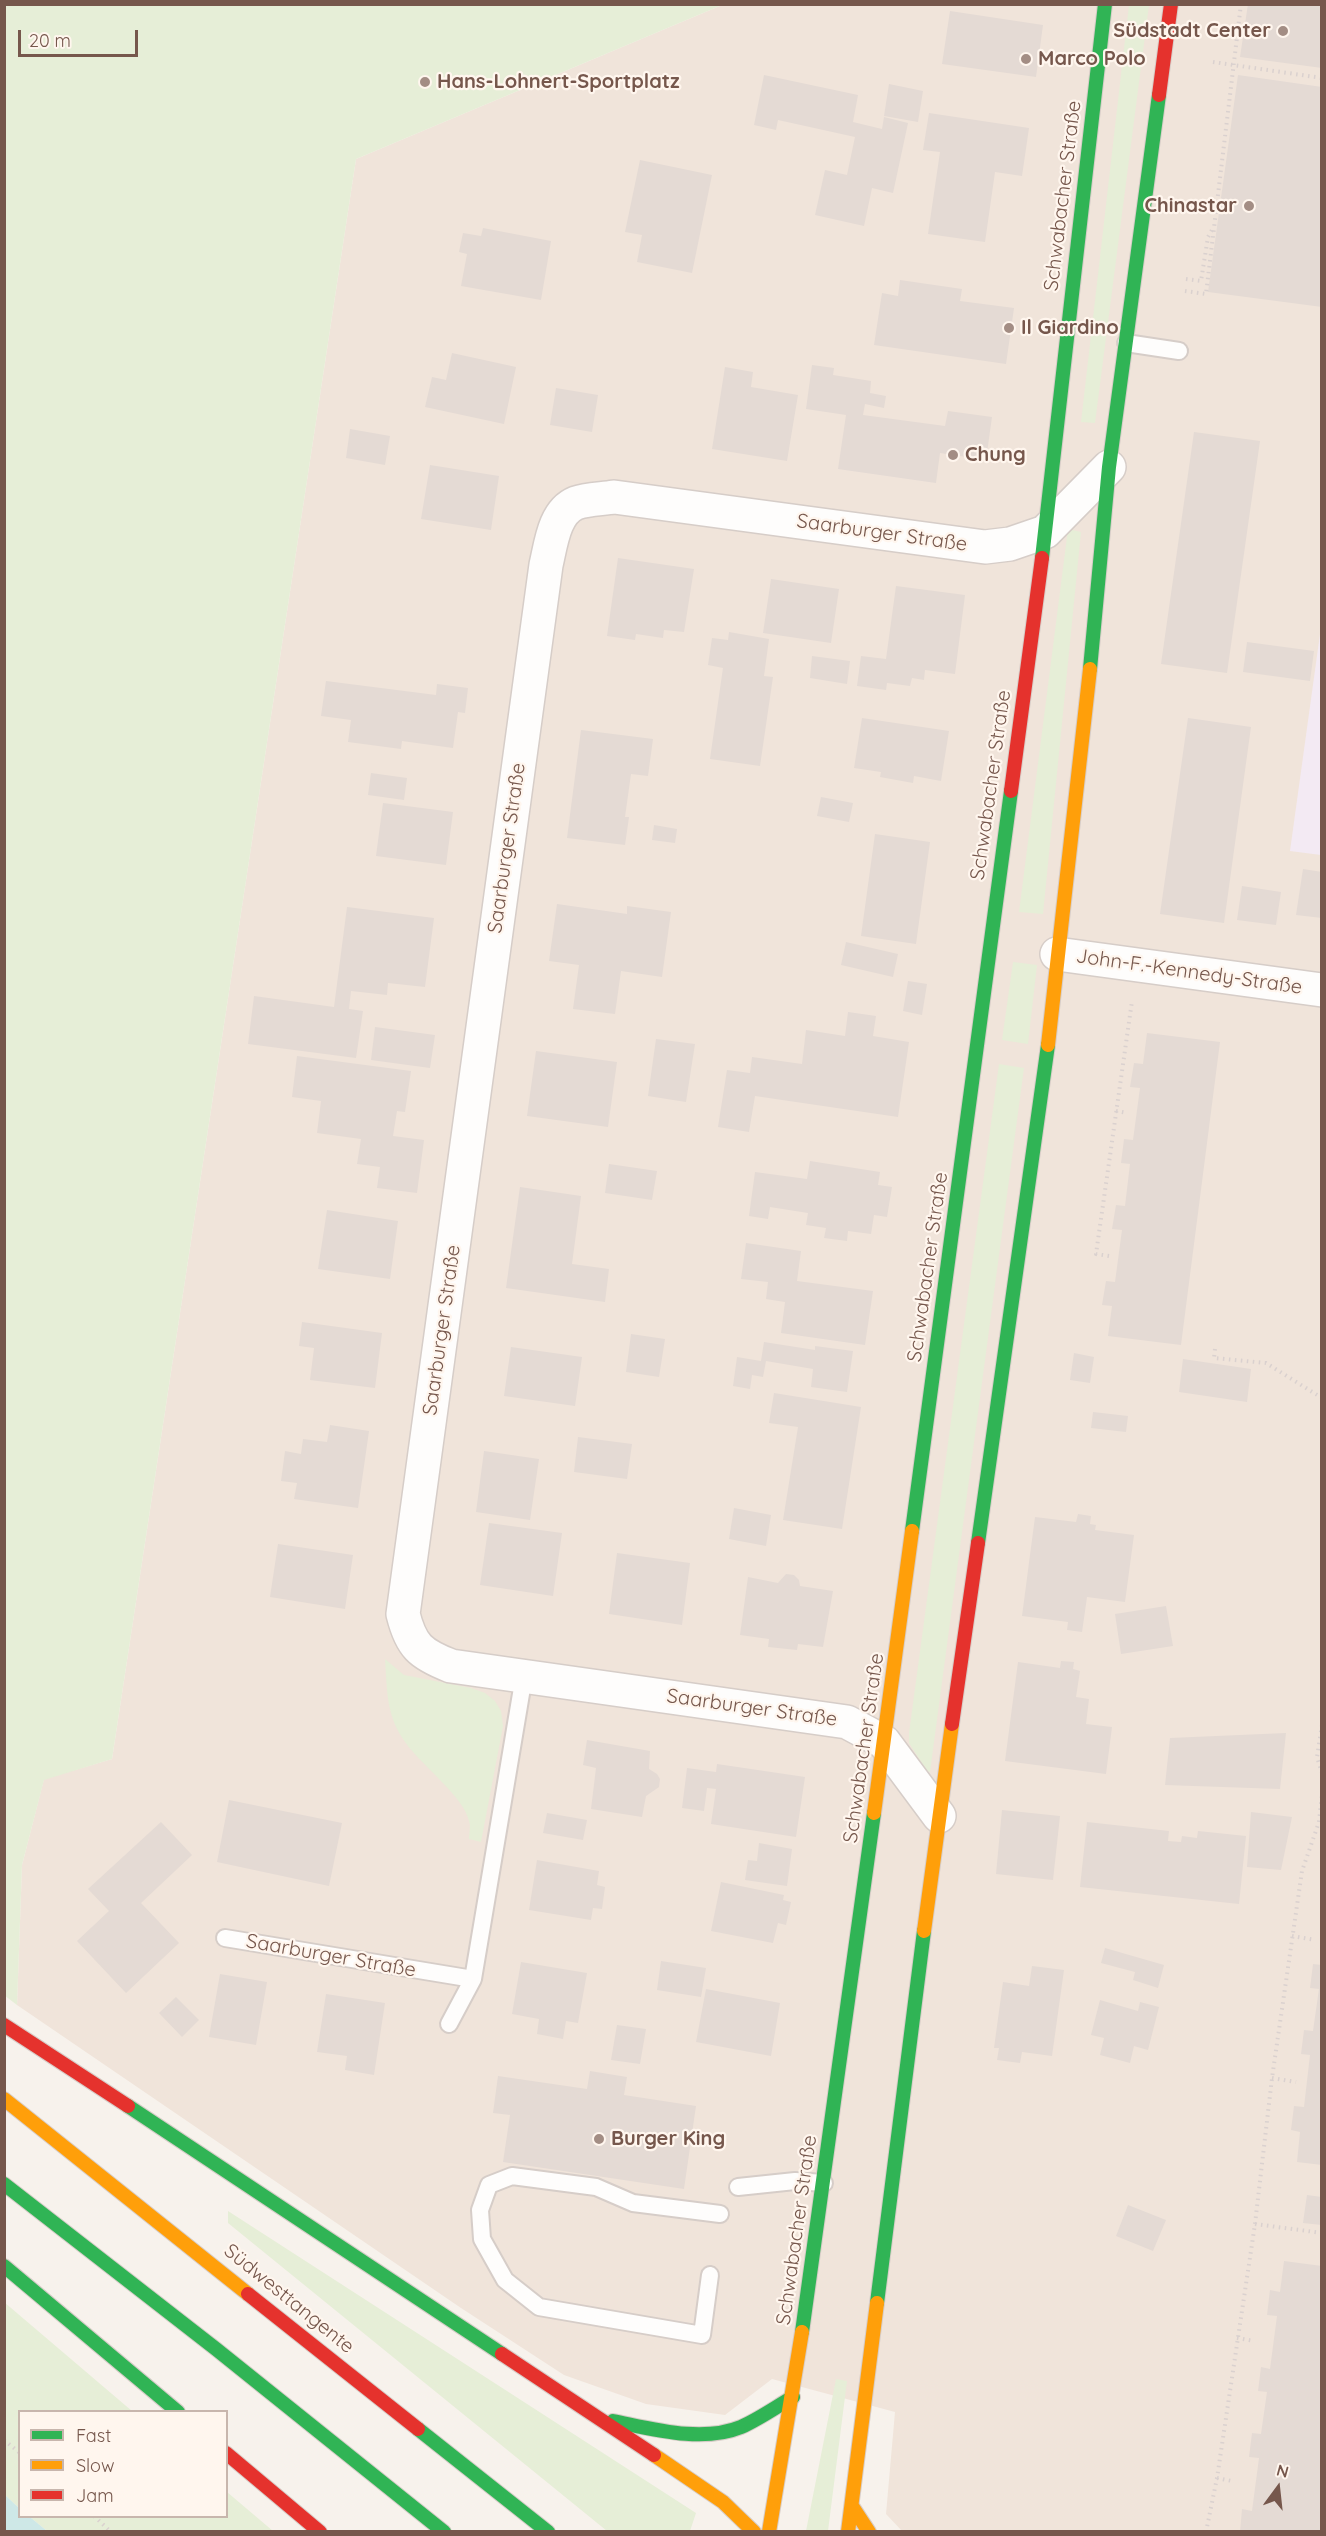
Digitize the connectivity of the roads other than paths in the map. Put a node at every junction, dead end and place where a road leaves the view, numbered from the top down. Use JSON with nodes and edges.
{"nodes":[{"id":1,"x":1105,"y":4,"type":"edge"},
{"id":2,"x":1171,"y":4,"type":"edge"},
{"id":3,"x":1126,"y":343,"type":"junction"},
{"id":4,"x":1179,"y":351,"type":"dead end"},
{"id":5,"x":1109,"y":467,"type":"junction"},
{"id":6,"x":1045,"y":532,"type":"junction"},
{"id":7,"x":1057,"y":954,"type":"junction"},
{"id":8,"x":1322,"y":990,"type":"edge"},
{"id":9,"x":524,"y":1676,"type":"junction"},
{"id":10,"x":884,"y":1742,"type":"junction"},
{"id":11,"x":939,"y":1816,"type":"junction"},
{"id":12,"x":225,"y":1938,"type":"dead end"},
{"id":13,"x":473,"y":1979,"type":"junction"},
{"id":14,"x":449,"y":2024,"type":"dead end"},
{"id":15,"x":4,"y":2025,"type":"edge"},
{"id":16,"x":4,"y":2098,"type":"edge"},
{"id":17,"x":824,"y":2183,"type":"junction"},
{"id":18,"x":4,"y":2184,"type":"edge"},
{"id":19,"x":738,"y":2187,"type":"dead end"},
{"id":20,"x":720,"y":2214,"type":"dead end"},
{"id":21,"x":4,"y":2266,"type":"edge"},
{"id":22,"x":710,"y":2275,"type":"dead end"},
{"id":23,"x":793,"y":2397,"type":"junction"},
{"id":24,"x":176,"y":2410,"type":"edge"},
{"id":25,"x":600,"y":2418,"type":"junction"},
{"id":26,"x":228,"y":2455,"type":"edge"},
{"id":27,"x":852,"y":2506,"type":"junction"},
{"id":28,"x":320,"y":2532,"type":"edge"},
{"id":29,"x":444,"y":2532,"type":"edge"},
{"id":30,"x":548,"y":2532,"type":"edge"},
{"id":31,"x":754,"y":2532,"type":"edge"},
{"id":32,"x":770,"y":2532,"type":"edge"},
{"id":33,"x":848,"y":2532,"type":"edge"},
{"id":34,"x":869,"y":2532,"type":"edge"}],
"edges":[{"from":1,"to":6,"type":"main road","name":"Schwabacher Straße"},
{"from":2,"to":3,"type":"main road"},
{"from":3,"to":4,"type":"lane"},
{"from":3,"to":5,"type":"main road"},
{"from":5,"to":6,"type":"street","name":"Saarburger Straße"},
{"from":5,"to":7,"type":"main road"},
{"from":6,"to":9,"type":"street","name":"Saarburger Straße"},
{"from":6,"to":10,"type":"main road","name":"Schwabacher Straße"},
{"from":7,"to":8,"type":"street","name":"John-F.-Kennedy-Straße"},
{"from":7,"to":11,"type":"main road"},
{"from":9,"to":10,"type":"street","name":"Saarburger Straße"},
{"from":9,"to":13,"type":"lane"},
{"from":10,"to":11,"type":"street","name":"Saarburger Straße"},
{"from":10,"to":17,"type":"main road","name":"Schwabacher Straße"},
{"from":11,"to":27,"type":"main road"},
{"from":12,"to":13,"type":"lane","name":"Saarburger Straße"},
{"from":13,"to":14,"type":"lane"},
{"from":15,"to":25,"type":"main road"},
{"from":16,"to":30,"type":"main road","name":"Südwesttangente"},
{"from":17,"to":19,"type":"lane"},
{"from":17,"to":23,"type":"main road","name":"Schwabacher Straße"},
{"from":18,"to":29,"type":"main road"},
{"from":20,"to":22,"type":"lane"},
{"from":21,"to":24,"type":"main road"},
{"from":23,"to":25,"type":"main road"},
{"from":23,"to":32,"type":"main road","name":"Schwabacher Straße"},
{"from":25,"to":31,"type":"main road"},
{"from":26,"to":28,"type":"main road"},
{"from":27,"to":33,"type":"main road"},
{"from":27,"to":34,"type":"main road"}]}
